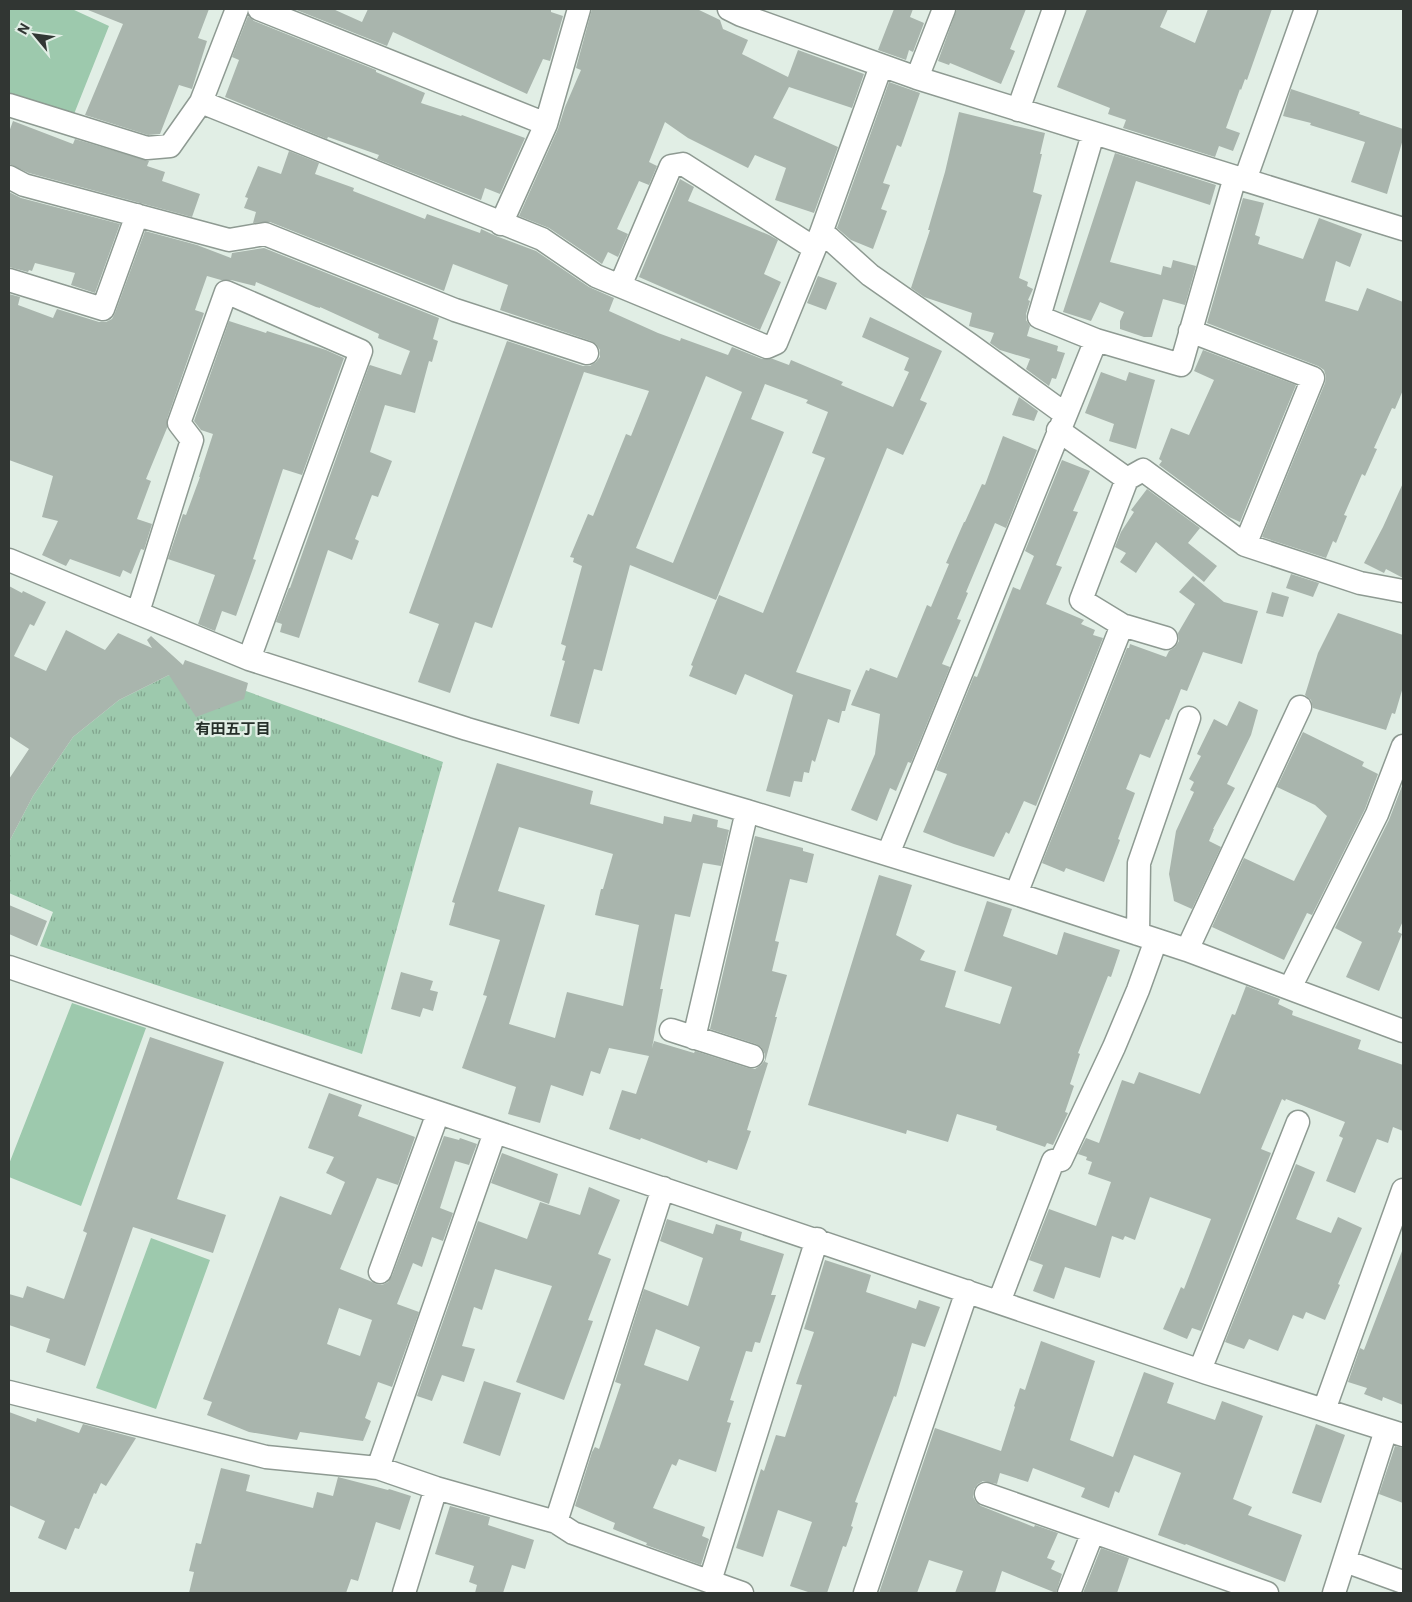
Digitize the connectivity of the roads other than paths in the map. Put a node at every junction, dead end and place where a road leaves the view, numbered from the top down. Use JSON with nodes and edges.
{"nodes":[{"id":1,"x":237,"y":9,"type":"edge"},
{"id":2,"x":259,"y":9,"type":"edge"},
{"id":3,"x":579,"y":9,"type":"edge"},
{"id":4,"x":729,"y":9,"type":"edge"},
{"id":5,"x":944,"y":9,"type":"edge"},
{"id":6,"x":1054,"y":9,"type":"edge"},
{"id":7,"x":1306,"y":9,"type":"edge"},
{"id":8,"x":881,"y":66,"type":"junction"},
{"id":9,"x":917,"y":78,"type":"junction"},
{"id":10,"x":201,"y":102,"type":"junction"},
{"id":11,"x":9,"y":105,"type":"edge"},
{"id":12,"x":1018,"y":110,"type":"junction"},
{"id":13,"x":546,"y":124,"type":"junction"},
{"id":14,"x":1093,"y":134,"type":"junction"},
{"id":15,"x":9,"y":177,"type":"edge"},
{"id":16,"x":1240,"y":179,"type":"junction"},
{"id":17,"x":137,"y":215,"type":"junction"},
{"id":18,"x":501,"y":224,"type":"junction"},
{"id":19,"x":1403,"y":228,"type":"edge"},
{"id":20,"x":818,"y":241,"type":"junction"},
{"id":21,"x":9,"y":280,"type":"edge"},
{"id":22,"x":620,"y":286,"type":"junction"},
{"id":23,"x":1190,"y":331,"type":"junction"},
{"id":24,"x":1096,"y":340,"type":"junction"},
{"id":25,"x":587,"y":353,"type":"dead end"},
{"id":26,"x":1062,"y":422,"type":"junction"},
{"id":27,"x":1127,"y":479,"type":"junction"},
{"id":28,"x":1245,"y":545,"type":"junction"},
{"id":29,"x":9,"y":560,"type":"edge"},
{"id":30,"x":1403,"y":591,"type":"edge"},
{"id":31,"x":138,"y":612,"type":"junction"},
{"id":32,"x":1122,"y":625,"type":"junction"},
{"id":33,"x":1166,"y":638,"type":"dead end"},
{"id":34,"x":249,"y":659,"type":"junction"},
{"id":35,"x":1300,"y":707,"type":"dead end"},
{"id":36,"x":1188,"y":718,"type":"dead end"},
{"id":37,"x":1403,"y":746,"type":"edge"},
{"id":38,"x":747,"y":812,"type":"junction"},
{"id":39,"x":888,"y":854,"type":"junction"},
{"id":40,"x":1016,"y":894,"type":"junction"},
{"id":41,"x":1147,"y":937,"type":"junction"},
{"id":42,"x":1187,"y":950,"type":"junction"},
{"id":43,"x":9,"y":967,"type":"edge"},
{"id":44,"x":1290,"y":988,"type":"junction"},
{"id":45,"x":671,"y":1030,"type":"dead end"},
{"id":46,"x":1403,"y":1031,"type":"edge"},
{"id":47,"x":694,"y":1038,"type":"junction"},
{"id":48,"x":752,"y":1056,"type":"dead end"},
{"id":49,"x":438,"y":1113,"type":"junction"},
{"id":50,"x":1298,"y":1122,"type":"dead end"},
{"id":51,"x":495,"y":1132,"type":"junction"},
{"id":52,"x":663,"y":1188,"type":"junction"},
{"id":53,"x":1403,"y":1190,"type":"edge"},
{"id":54,"x":817,"y":1239,"type":"junction"},
{"id":55,"x":380,"y":1272,"type":"dead end"},
{"id":56,"x":967,"y":1291,"type":"junction"},
{"id":57,"x":999,"y":1302,"type":"junction"},
{"id":58,"x":1200,"y":1370,"type":"junction"},
{"id":59,"x":9,"y":1392,"type":"edge"},
{"id":60,"x":1324,"y":1410,"type":"junction"},
{"id":61,"x":1394,"y":1432,"type":"edge"},
{"id":62,"x":378,"y":1468,"type":"junction"},
{"id":63,"x":436,"y":1488,"type":"junction"},
{"id":64,"x":986,"y":1494,"type":"dead end"},
{"id":65,"x":556,"y":1522,"type":"junction"},
{"id":66,"x":1094,"y":1532,"type":"junction"},
{"id":67,"x":1345,"y":1561,"type":"junction"},
{"id":68,"x":710,"y":1582,"type":"junction"},
{"id":69,"x":1403,"y":1582,"type":"edge"},
{"id":70,"x":404,"y":1593,"type":"edge"},
{"id":71,"x":742,"y":1593,"type":"edge"},
{"id":72,"x":865,"y":1593,"type":"edge"},
{"id":73,"x":1069,"y":1593,"type":"edge"},
{"id":74,"x":1267,"y":1593,"type":"edge"},
{"id":75,"x":1334,"y":1593,"type":"edge"}],
"edges":[{"from":1,"to":10,"type":"street"},
{"from":2,"to":13,"type":"street"},
{"from":3,"to":13,"type":"street"},
{"from":4,"to":8,"type":"street"},
{"from":5,"to":9,"type":"street"},
{"from":6,"to":12,"type":"street"},
{"from":7,"to":16,"type":"street"},
{"from":8,"to":9,"type":"street"},
{"from":8,"to":20,"type":"street"},
{"from":9,"to":12,"type":"street"},
{"from":10,"to":11,"type":"street"},
{"from":10,"to":18,"type":"street"},
{"from":12,"to":14,"type":"street"},
{"from":13,"to":18,"type":"street"},
{"from":14,"to":16,"type":"street"},
{"from":14,"to":24,"type":"street"},
{"from":15,"to":17,"type":"street"},
{"from":16,"to":19,"type":"street"},
{"from":16,"to":23,"type":"street"},
{"from":17,"to":21,"type":"street"},
{"from":17,"to":25,"type":"street"},
{"from":18,"to":22,"type":"street"},
{"from":20,"to":22,"type":"street"},
{"from":20,"to":22,"type":"street"},
{"from":20,"to":26,"type":"street"},
{"from":23,"to":24,"type":"street"},
{"from":23,"to":28,"type":"street"},
{"from":24,"to":26,"type":"street"},
{"from":26,"to":27,"type":"street"},
{"from":26,"to":39,"type":"street"},
{"from":27,"to":28,"type":"street"},
{"from":27,"to":32,"type":"street"},
{"from":28,"to":30,"type":"street"},
{"from":29,"to":31,"type":"street"},
{"from":31,"to":34,"type":"street"},
{"from":31,"to":34,"type":"street"},
{"from":32,"to":33,"type":"street"},
{"from":32,"to":40,"type":"street"},
{"from":34,"to":38,"type":"street"},
{"from":35,"to":42,"type":"street"},
{"from":36,"to":41,"type":"street"},
{"from":37,"to":44,"type":"street"},
{"from":38,"to":39,"type":"street"},
{"from":38,"to":47,"type":"street"},
{"from":39,"to":40,"type":"street"},
{"from":40,"to":41,"type":"street"},
{"from":41,"to":42,"type":"street"},
{"from":41,"to":57,"type":"street"},
{"from":42,"to":44,"type":"street"},
{"from":43,"to":49,"type":"street"},
{"from":44,"to":46,"type":"street"},
{"from":45,"to":47,"type":"street"},
{"from":47,"to":48,"type":"street"},
{"from":49,"to":51,"type":"street"},
{"from":49,"to":55,"type":"street"},
{"from":50,"to":58,"type":"street"},
{"from":51,"to":52,"type":"street"},
{"from":51,"to":62,"type":"street"},
{"from":52,"to":54,"type":"street"},
{"from":52,"to":65,"type":"street"},
{"from":53,"to":60,"type":"street"},
{"from":54,"to":56,"type":"street"},
{"from":54,"to":68,"type":"street"},
{"from":56,"to":57,"type":"street"},
{"from":56,"to":72,"type":"street"},
{"from":57,"to":58,"type":"street"},
{"from":58,"to":60,"type":"street"},
{"from":59,"to":62,"type":"street"},
{"from":60,"to":61,"type":"street"},
{"from":61,"to":67,"type":"street"},
{"from":62,"to":63,"type":"street"},
{"from":63,"to":65,"type":"street"},
{"from":63,"to":70,"type":"street"},
{"from":64,"to":66,"type":"street"},
{"from":65,"to":68,"type":"street"},
{"from":66,"to":73,"type":"street"},
{"from":66,"to":74,"type":"street"},
{"from":67,"to":69,"type":"street"},
{"from":67,"to":75,"type":"street"},
{"from":68,"to":71,"type":"street"}]}
